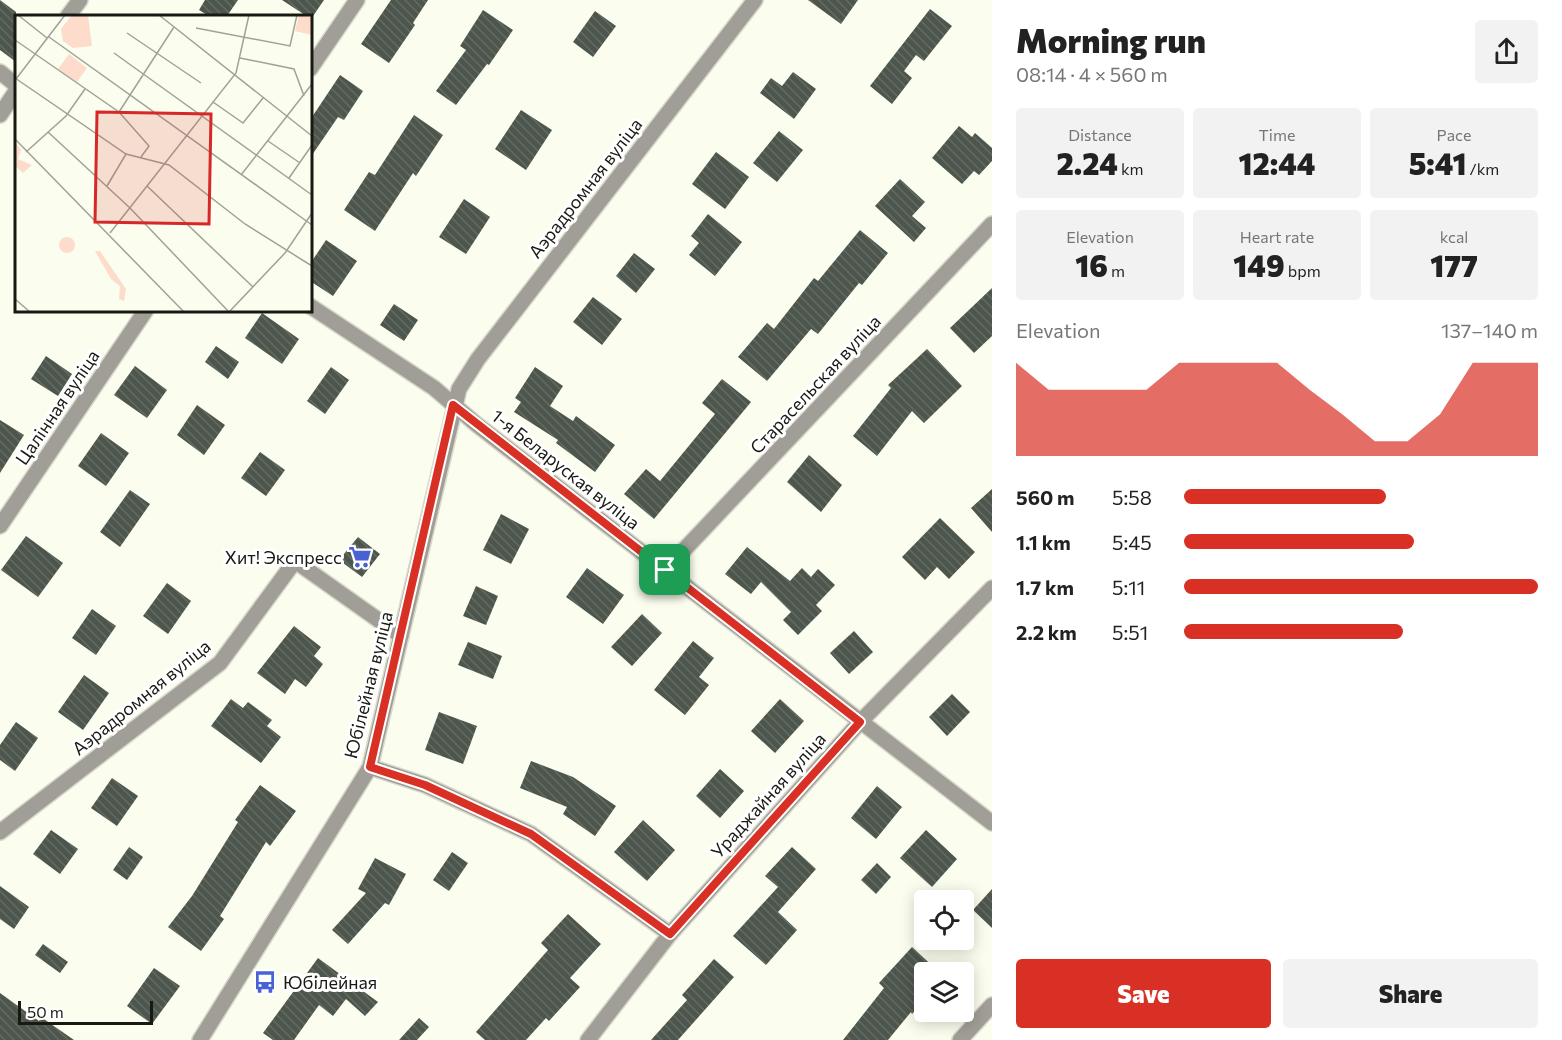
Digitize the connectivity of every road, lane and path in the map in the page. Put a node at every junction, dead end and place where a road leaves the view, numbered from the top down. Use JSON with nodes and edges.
{"nodes":[{"id":1,"x":80,"y":0,"type":"edge"},
{"id":2,"x":357,"y":0,"type":"edge"},
{"id":3,"x":754,"y":0,"type":"edge"},
{"id":4,"x":69,"y":15,"type":"edge"},
{"id":5,"x":312,"y":66,"type":"edge"},
{"id":6,"x":0,"y":72,"type":"edge"},
{"id":7,"x":15,"y":84,"type":"edge"},
{"id":8,"x":15,"y":92,"type":"edge"},
{"id":9,"x":0,"y":115,"type":"edge"},
{"id":10,"x":992,"y":224,"type":"edge"},
{"id":11,"x":312,"y":307,"type":"edge"},
{"id":12,"x":145,"y":312,"type":"edge"},
{"id":13,"x":453,"y":405,"type":"junction"},
{"id":14,"x":0,"y":526,"type":"edge"},
{"id":15,"x":665,"y":570,"type":"junction"},
{"id":16,"x":992,"y":588,"type":"edge"},
{"id":17,"x":401,"y":636,"type":"junction"},
{"id":18,"x":860,"y":722,"type":"junction"},
{"id":19,"x":370,"y":767,"type":"junction"},
{"id":20,"x":992,"y":823,"type":"edge"},
{"id":21,"x":0,"y":832,"type":"edge"},
{"id":22,"x":670,"y":934,"type":"junction"},
{"id":23,"x":992,"y":1005,"type":"edge"},
{"id":24,"x":200,"y":1040,"type":"edge"},
{"id":25,"x":588,"y":1040,"type":"edge"},
{"id":26,"x":960,"y":1040,"type":"edge"}],
"edges":[{"from":1,"to":4,"type":"street"},
{"from":2,"to":5,"type":"street"},
{"from":3,"to":13,"type":"street","name":"Аэрадромная вуліца"},
{"from":6,"to":7,"type":"street"},
{"from":8,"to":9,"type":"street"},
{"from":10,"to":15,"type":"street","name":"Старасельская вуліца"},
{"from":11,"to":13,"type":"street","name":"1-я Беларуская вуліца"},
{"from":12,"to":14,"type":"street","name":"Цалінная вуліца"},
{"from":13,"to":15,"type":"street","name":"1-я Беларуская вуліца"},
{"from":13,"to":17,"type":"street","name":"Юбілейная вуліца"},
{"from":15,"to":18,"type":"street","name":"1-я Беларуская вуліца"},
{"from":16,"to":18,"type":"street","name":"Ураджайная вуліца"},
{"from":17,"to":19,"type":"street","name":"Юбілейная вуліца"},
{"from":17,"to":21,"type":"street","name":"Аэрадромная вуліца"},
{"from":18,"to":20,"type":"street","name":"1-я Беларуская вуліца"},
{"from":18,"to":22,"type":"street","name":"Ураджайная вуліца"},
{"from":19,"to":22,"type":"street"},
{"from":19,"to":24,"type":"street","name":"Юбілейная вуліца"},
{"from":22,"to":25,"type":"street","name":"Ураджайная вуліца"},
{"from":23,"to":26,"type":"street"}]}
